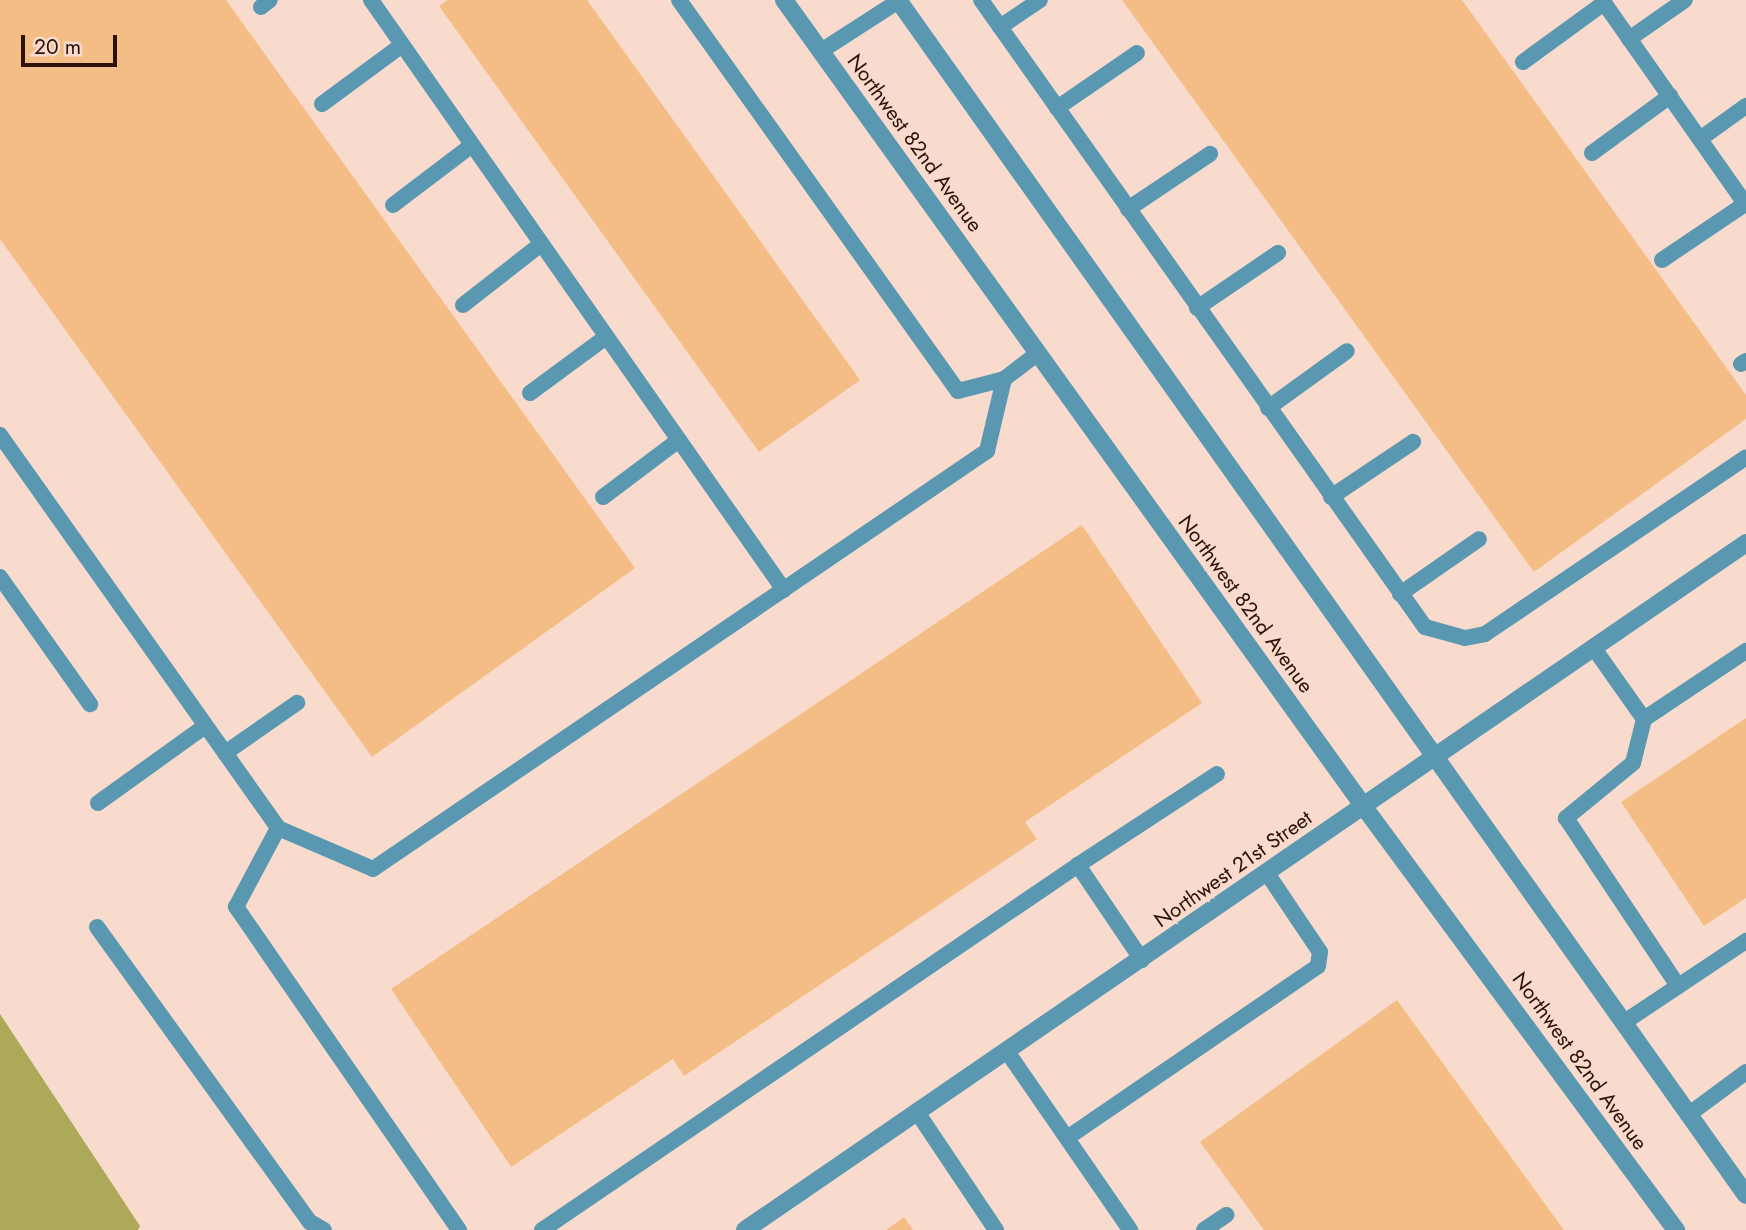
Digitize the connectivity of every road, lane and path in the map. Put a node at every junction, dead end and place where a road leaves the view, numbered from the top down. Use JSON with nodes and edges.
{"nodes":[{"id":1,"x":371,"y":0,"type":"edge"},
{"id":2,"x":679,"y":0,"type":"edge"},
{"id":3,"x":784,"y":0,"type":"edge"},
{"id":4,"x":899,"y":0,"type":"edge"},
{"id":5,"x":981,"y":0,"type":"edge"},
{"id":6,"x":1040,"y":0,"type":"edge"},
{"id":7,"x":1685,"y":0,"type":"edge"},
{"id":8,"x":1603,"y":1,"type":"edge"},
{"id":9,"x":1000,"y":27,"type":"junction"},
{"id":10,"x":1629,"y":39,"type":"junction"},
{"id":11,"x":402,"y":45,"type":"junction"},
{"id":12,"x":821,"y":51,"type":"junction"},
{"id":13,"x":1137,"y":53,"type":"dead end"},
{"id":14,"x":1523,"y":62,"type":"dead end"},
{"id":15,"x":1670,"y":96,"type":"junction"},
{"id":16,"x":322,"y":104,"type":"dead end"},
{"id":17,"x":1746,"y":106,"type":"edge"},
{"id":18,"x":1056,"y":108,"type":"junction"},
{"id":19,"x":1700,"y":139,"type":"junction"},
{"id":20,"x":472,"y":145,"type":"junction"},
{"id":21,"x":1210,"y":153,"type":"dead end"},
{"id":22,"x":1592,"y":153,"type":"dead end"},
{"id":23,"x":1746,"y":204,"type":"edge"},
{"id":24,"x":393,"y":205,"type":"dead end"},
{"id":25,"x":1128,"y":209,"type":"junction"},
{"id":26,"x":541,"y":244,"type":"junction"},
{"id":27,"x":1278,"y":253,"type":"dead end"},
{"id":28,"x":1662,"y":260,"type":"dead end"},
{"id":29,"x":463,"y":305,"type":"dead end"},
{"id":30,"x":1198,"y":308,"type":"junction"},
{"id":31,"x":606,"y":337,"type":"junction"},
{"id":32,"x":1347,"y":351,"type":"dead end"},
{"id":33,"x":1038,"y":353,"type":"junction"},
{"id":34,"x":1004,"y":379,"type":"junction"},
{"id":35,"x":530,"y":393,"type":"dead end"},
{"id":36,"x":1268,"y":408,"type":"junction"},
{"id":37,"x":0,"y":435,"type":"edge"},
{"id":38,"x":678,"y":440,"type":"junction"},
{"id":39,"x":1413,"y":442,"type":"dead end"},
{"id":40,"x":1746,"y":457,"type":"edge"},
{"id":41,"x":603,"y":497,"type":"dead end"},
{"id":42,"x":1331,"y":497,"type":"junction"},
{"id":43,"x":1479,"y":539,"type":"dead end"},
{"id":44,"x":1746,"y":543,"type":"edge"},
{"id":45,"x":0,"y":577,"type":"edge"},
{"id":46,"x":784,"y":590,"type":"junction"},
{"id":47,"x":1400,"y":594,"type":"junction"},
{"id":48,"x":1593,"y":648,"type":"junction"},
{"id":49,"x":1746,"y":651,"type":"edge"},
{"id":50,"x":297,"y":703,"type":"dead end"},
{"id":51,"x":90,"y":704,"type":"dead end"},
{"id":52,"x":1644,"y":719,"type":"junction"},
{"id":53,"x":205,"y":726,"type":"junction"},
{"id":54,"x":225,"y":752,"type":"junction"},
{"id":55,"x":1436,"y":757,"type":"junction"},
{"id":56,"x":1217,"y":774,"type":"dead end"},
{"id":57,"x":98,"y":803,"type":"dead end"},
{"id":58,"x":1364,"y":807,"type":"junction"},
{"id":59,"x":278,"y":828,"type":"junction"},
{"id":60,"x":1078,"y":865,"type":"junction"},
{"id":61,"x":1267,"y":873,"type":"junction"},
{"id":62,"x":97,"y":927,"type":"dead end"},
{"id":63,"x":1746,"y":940,"type":"edge"},
{"id":64,"x":1142,"y":960,"type":"junction"},
{"id":65,"x":1678,"y":986,"type":"junction"},
{"id":66,"x":1623,"y":1023,"type":"junction"},
{"id":67,"x":1006,"y":1051,"type":"junction"},
{"id":68,"x":1746,"y":1072,"type":"edge"},
{"id":69,"x":917,"y":1112,"type":"junction"},
{"id":70,"x":1688,"y":1115,"type":"junction"},
{"id":71,"x":1067,"y":1138,"type":"junction"},
{"id":72,"x":1746,"y":1195,"type":"edge"},
{"id":73,"x":1226,"y":1215,"type":"dead end"},
{"id":74,"x":324,"y":1230,"type":"edge"},
{"id":75,"x":459,"y":1230,"type":"edge"},
{"id":76,"x":542,"y":1230,"type":"edge"},
{"id":77,"x":745,"y":1230,"type":"edge"},
{"id":78,"x":996,"y":1230,"type":"edge"},
{"id":79,"x":1130,"y":1230,"type":"edge"},
{"id":80,"x":1204,"y":1230,"type":"edge"},
{"id":81,"x":1676,"y":1230,"type":"edge"}],
"edges":[{"from":1,"to":11,"type":"lane"},
{"from":2,"to":34,"type":"lane"},
{"from":3,"to":12,"type":"street","name":"Northwest 82nd Avenue"},
{"from":4,"to":12,"type":"lane"},
{"from":4,"to":55,"type":"street"},
{"from":5,"to":9,"type":"lane"},
{"from":6,"to":9,"type":"lane"},
{"from":7,"to":10,"type":"lane"},
{"from":8,"to":10,"type":"lane"},
{"from":8,"to":14,"type":"lane"},
{"from":9,"to":18,"type":"lane"},
{"from":10,"to":15,"type":"lane"},
{"from":11,"to":16,"type":"lane"},
{"from":11,"to":20,"type":"lane"},
{"from":12,"to":33,"type":"street","name":"Northwest 82nd Avenue"},
{"from":13,"to":18,"type":"lane"},
{"from":15,"to":19,"type":"lane"},
{"from":15,"to":22,"type":"lane"},
{"from":17,"to":19,"type":"lane"},
{"from":18,"to":25,"type":"lane"},
{"from":19,"to":23,"type":"lane"},
{"from":20,"to":24,"type":"lane"},
{"from":20,"to":26,"type":"lane"},
{"from":21,"to":25,"type":"lane"},
{"from":23,"to":28,"type":"lane"},
{"from":25,"to":30,"type":"lane"},
{"from":26,"to":29,"type":"lane"},
{"from":26,"to":31,"type":"lane"},
{"from":27,"to":30,"type":"lane"},
{"from":30,"to":36,"type":"lane"},
{"from":31,"to":35,"type":"lane"},
{"from":31,"to":38,"type":"lane"},
{"from":32,"to":36,"type":"lane"},
{"from":33,"to":34,"type":"lane"},
{"from":33,"to":58,"type":"street","name":"Northwest 82nd Avenue"},
{"from":34,"to":46,"type":"lane"},
{"from":36,"to":42,"type":"lane"},
{"from":37,"to":53,"type":"lane"},
{"from":38,"to":41,"type":"lane"},
{"from":38,"to":46,"type":"lane"},
{"from":39,"to":42,"type":"lane"},
{"from":40,"to":47,"type":"lane"},
{"from":42,"to":47,"type":"lane"},
{"from":43,"to":47,"type":"lane"},
{"from":44,"to":48,"type":"street","name":"Northwest 21st Street"},
{"from":45,"to":51,"type":"lane"},
{"from":46,"to":59,"type":"lane"},
{"from":48,"to":52,"type":"lane"},
{"from":48,"to":55,"type":"street","name":"Northwest 21st Street"},
{"from":49,"to":52,"type":"lane"},
{"from":50,"to":54,"type":"lane"},
{"from":52,"to":65,"type":"lane"},
{"from":53,"to":54,"type":"lane"},
{"from":53,"to":57,"type":"lane"},
{"from":54,"to":59,"type":"lane"},
{"from":55,"to":58,"type":"street","name":"Northwest 21st Street"},
{"from":55,"to":66,"type":"street"},
{"from":56,"to":60,"type":"lane"},
{"from":58,"to":61,"type":"street","name":"Northwest 21st Street"},
{"from":58,"to":81,"type":"street","name":"Northwest 82nd Avenue"},
{"from":59,"to":75,"type":"lane"},
{"from":60,"to":64,"type":"lane"},
{"from":60,"to":76,"type":"lane"},
{"from":61,"to":64,"type":"street","name":"Northwest 21st Street"},
{"from":61,"to":71,"type":"lane"},
{"from":62,"to":74,"type":"lane"},
{"from":63,"to":65,"type":"lane"},
{"from":64,"to":67,"type":"street","name":"Northwest 21st Street"},
{"from":65,"to":66,"type":"lane"},
{"from":66,"to":70,"type":"street"},
{"from":67,"to":69,"type":"street","name":"Northwest 21st Street"},
{"from":67,"to":71,"type":"lane"},
{"from":68,"to":70,"type":"lane"},
{"from":69,"to":77,"type":"street","name":"Northwest 21st Street"},
{"from":69,"to":78,"type":"lane"},
{"from":70,"to":72,"type":"street"},
{"from":71,"to":79,"type":"lane"},
{"from":73,"to":80,"type":"lane"}]}
